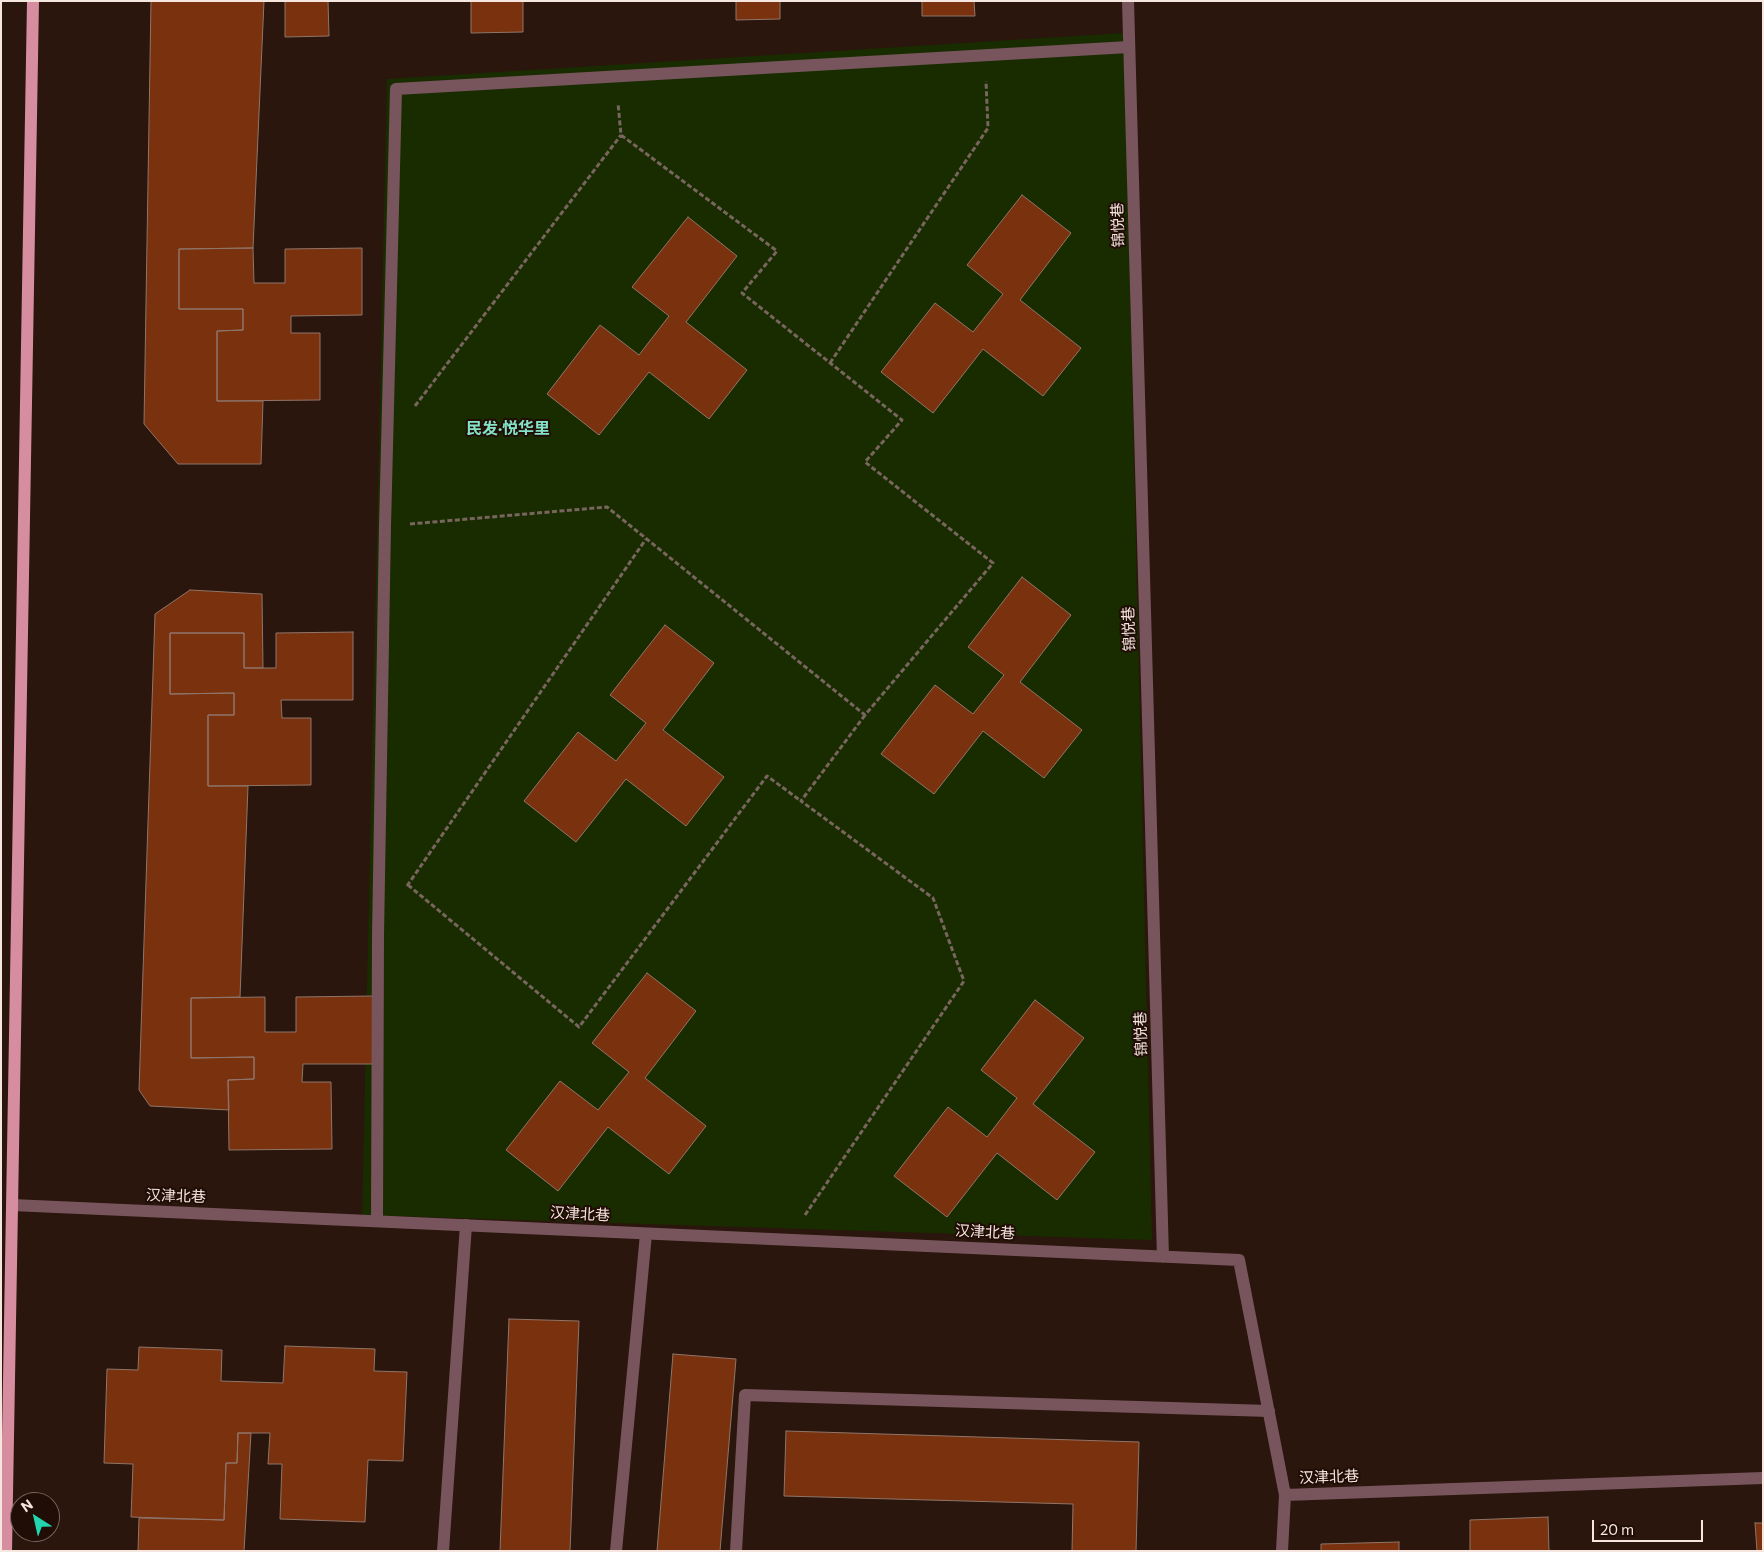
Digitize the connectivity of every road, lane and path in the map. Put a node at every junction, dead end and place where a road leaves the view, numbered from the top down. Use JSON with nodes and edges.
{"nodes":[{"id":1,"x":33,"y":1,"type":"edge"},
{"id":2,"x":1128,"y":1,"type":"edge"},
{"id":3,"x":1129,"y":47,"type":"junction"},
{"id":4,"x":986,"y":55,"type":"junction"},
{"id":5,"x":616,"y":76,"type":"junction"},
{"id":6,"x":621,"y":135,"type":"junction"},
{"id":7,"x":830,"y":363,"type":"junction"},
{"id":8,"x":387,"y":442,"type":"junction"},
{"id":9,"x":385,"y":526,"type":"junction"},
{"id":10,"x":646,"y":539,"type":"junction"},
{"id":11,"x":866,"y":715,"type":"junction"},
{"id":12,"x":801,"y":801,"type":"junction"},
{"id":13,"x":408,"y":885,"type":"junction"},
{"id":14,"x":403,"y":893,"type":"dead end"},
{"id":15,"x":12,"y":1205,"type":"junction"},
{"id":16,"x":377,"y":1221,"type":"junction"},
{"id":17,"x":466,"y":1226,"type":"junction"},
{"id":18,"x":646,"y":1234,"type":"junction"},
{"id":19,"x":788,"y":1240,"type":"junction"},
{"id":20,"x":1163,"y":1257,"type":"junction"},
{"id":21,"x":1269,"y":1411,"type":"junction"},
{"id":22,"x":1763,"y":1478,"type":"edge"},
{"id":23,"x":1285,"y":1495,"type":"junction"},
{"id":24,"x":6,"y":1551,"type":"edge"},
{"id":25,"x":443,"y":1551,"type":"edge"},
{"id":26,"x":616,"y":1551,"type":"edge"},
{"id":27,"x":736,"y":1551,"type":"edge"},
{"id":28,"x":1282,"y":1551,"type":"edge"}],
"edges":[{"from":1,"to":15,"type":"main road"},
{"from":2,"to":3,"type":"street","name":"锦悦巷"},
{"from":3,"to":4,"type":"street"},
{"from":3,"to":20,"type":"street","name":"锦悦巷"},
{"from":4,"to":5,"type":"street"},
{"from":4,"to":7,"type":"path"},
{"from":5,"to":6,"type":"path"},
{"from":5,"to":8,"type":"street"},
{"from":6,"to":7,"type":"path"},
{"from":6,"to":8,"type":"path"},
{"from":7,"to":11,"type":"path"},
{"from":8,"to":9,"type":"street"},
{"from":9,"to":10,"type":"path"},
{"from":9,"to":16,"type":"street"},
{"from":10,"to":11,"type":"path"},
{"from":10,"to":13,"type":"path"},
{"from":11,"to":12,"type":"path"},
{"from":12,"to":13,"type":"path"},
{"from":12,"to":19,"type":"path"},
{"from":13,"to":14,"type":"path"},
{"from":15,"to":16,"type":"street","name":"汉津北巷"},
{"from":15,"to":24,"type":"main road"},
{"from":16,"to":17,"type":"street","name":"汉津北巷"},
{"from":17,"to":18,"type":"street","name":"汉津北巷"},
{"from":17,"to":25,"type":"street"},
{"from":18,"to":19,"type":"street","name":"汉津北巷"},
{"from":18,"to":26,"type":"street"},
{"from":19,"to":20,"type":"street","name":"汉津北巷"},
{"from":20,"to":21,"type":"street","name":"汉津北巷"},
{"from":21,"to":23,"type":"street","name":"汉津北巷"},
{"from":21,"to":27,"type":"street"},
{"from":22,"to":23,"type":"street","name":"汉津北巷"},
{"from":23,"to":28,"type":"street"}]}
